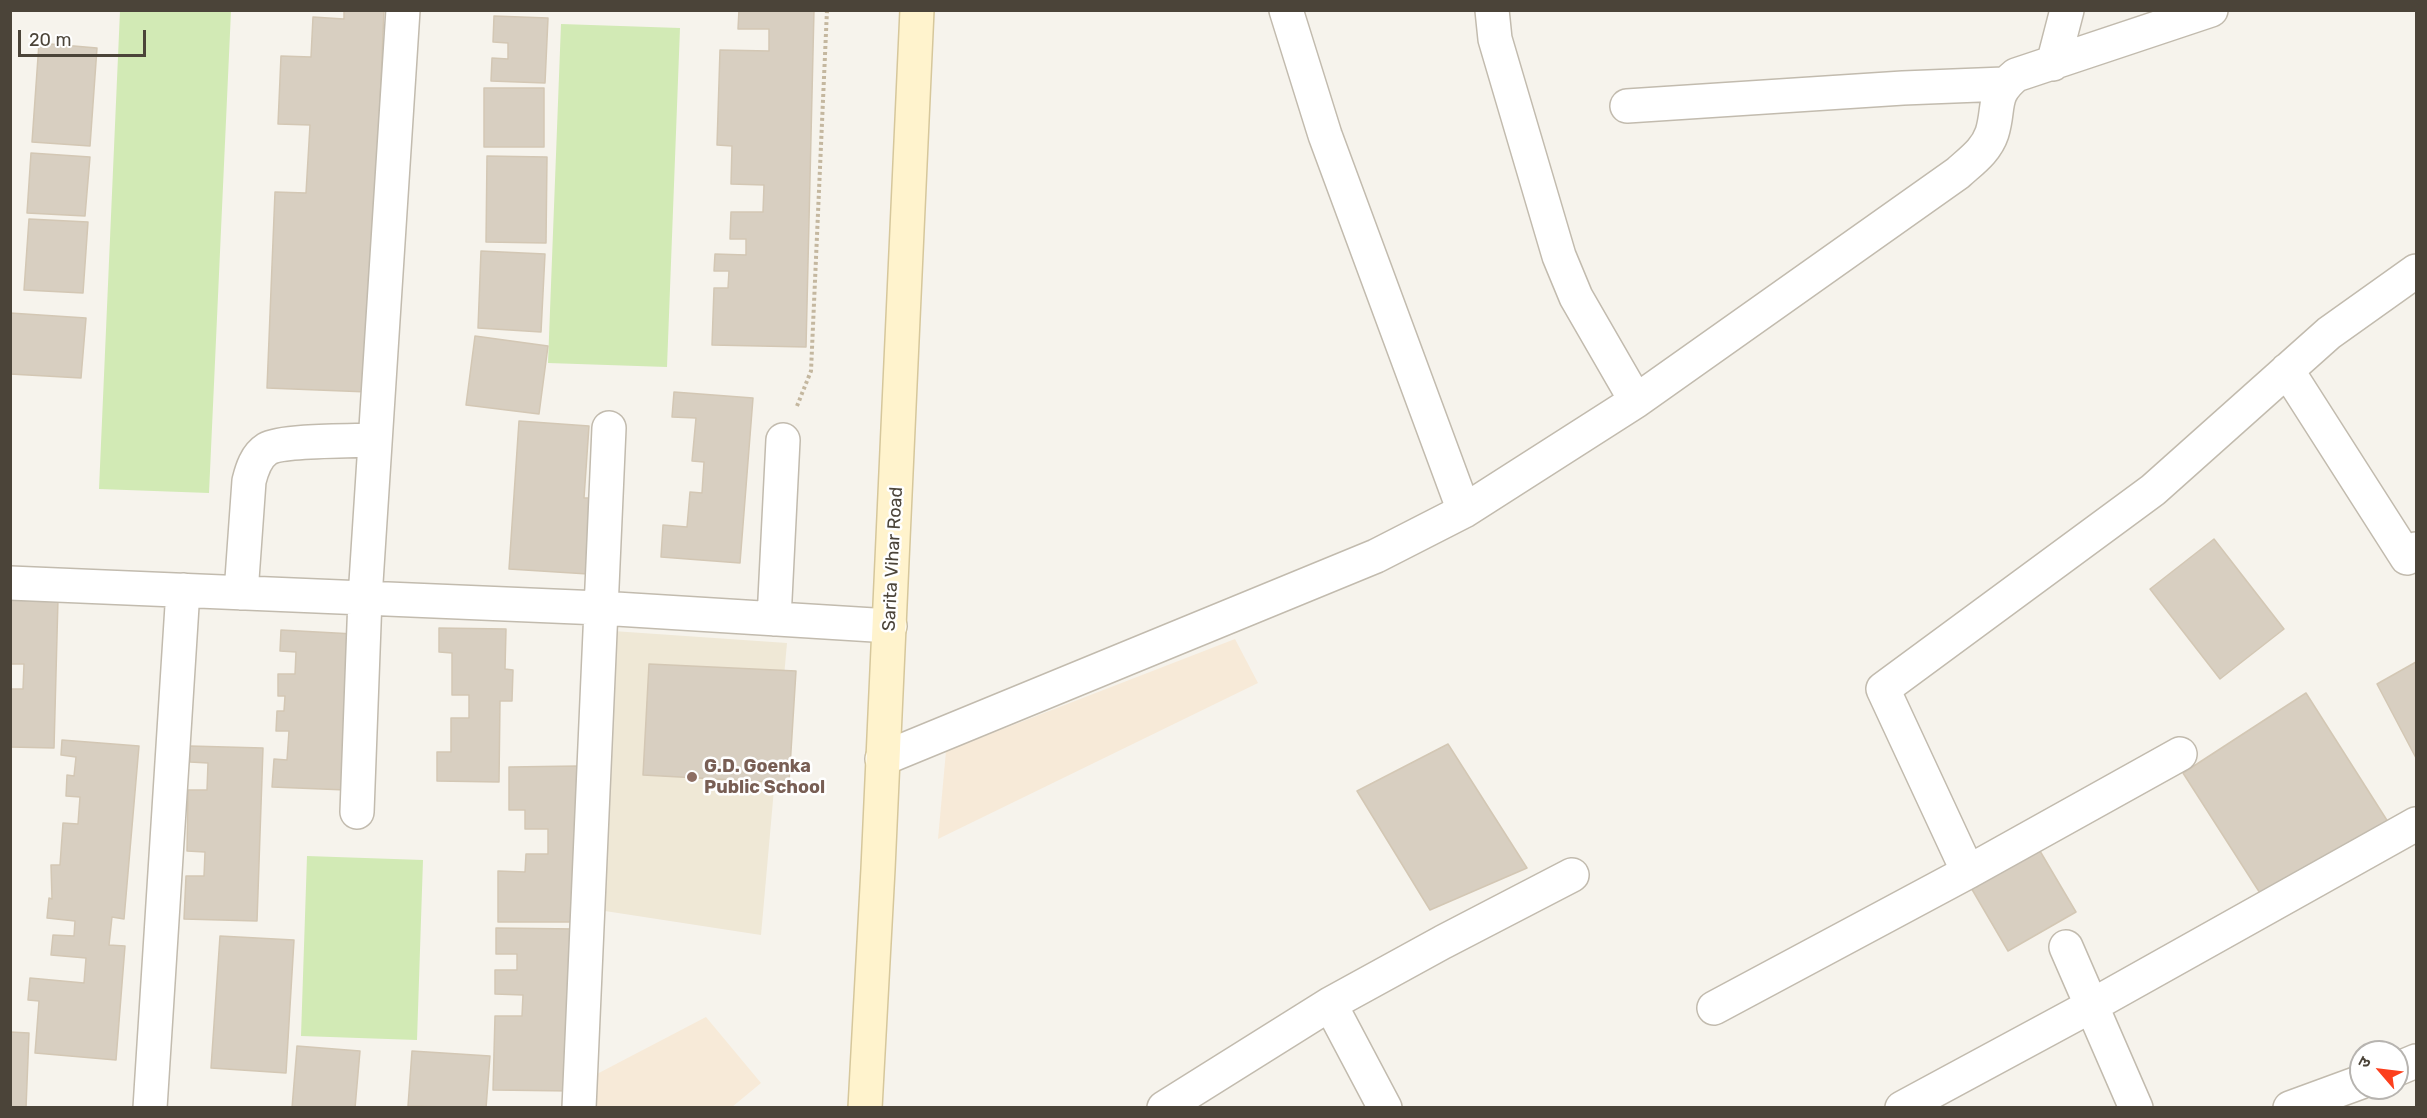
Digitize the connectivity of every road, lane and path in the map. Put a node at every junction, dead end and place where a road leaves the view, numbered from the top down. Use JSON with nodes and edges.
{"nodes":[{"id":1,"x":403,"y":10,"type":"edge"},
{"id":2,"x":827,"y":10,"type":"edge"},
{"id":3,"x":917,"y":10,"type":"edge"},
{"id":4,"x":1286,"y":10,"type":"edge"},
{"id":5,"x":1492,"y":10,"type":"edge"},
{"id":6,"x":2067,"y":10,"type":"edge"},
{"id":7,"x":2211,"y":10,"type":"edge"},
{"id":8,"x":2053,"y":64,"type":"junction"},
{"id":9,"x":2004,"y":84,"type":"junction"},
{"id":10,"x":1627,"y":106,"type":"dead end"},
{"id":11,"x":2416,"y":271,"type":"edge"},
{"id":12,"x":2287,"y":370,"type":"junction"},
{"id":13,"x":1636,"y":401,"type":"junction"},
{"id":14,"x":609,"y":428,"type":"dead end"},
{"id":15,"x":375,"y":440,"type":"junction"},
{"id":16,"x":783,"y":440,"type":"joint"},
{"id":17,"x":1464,"y":511,"type":"junction"},
{"id":18,"x":2416,"y":549,"type":"edge"},
{"id":19,"x":10,"y":583,"type":"edge"},
{"id":20,"x":183,"y":590,"type":"junction"},
{"id":21,"x":241,"y":593,"type":"junction"},
{"id":22,"x":365,"y":598,"type":"junction"},
{"id":23,"x":600,"y":608,"type":"junction"},
{"id":24,"x":774,"y":619,"type":"junction"},
{"id":25,"x":890,"y":626,"type":"junction"},
{"id":26,"x":2180,"y":754,"type":"dead end"},
{"id":27,"x":882,"y":759,"type":"junction"},
{"id":28,"x":357,"y":812,"type":"dead end"},
{"id":29,"x":2416,"y":824,"type":"edge"},
{"id":30,"x":1968,"y":872,"type":"junction"},
{"id":31,"x":1572,"y":875,"type":"dead end"},
{"id":32,"x":2066,"y":947,"type":"dead end"},
{"id":33,"x":1330,"y":1004,"type":"junction"},
{"id":34,"x":2091,"y":1006,"type":"junction"},
{"id":35,"x":1714,"y":1008,"type":"dead end"},
{"id":36,"x":2349,"y":1086,"type":"edge"},
{"id":37,"x":150,"y":1107,"type":"edge"},
{"id":38,"x":579,"y":1107,"type":"edge"},
{"id":39,"x":865,"y":1107,"type":"edge"},
{"id":40,"x":1164,"y":1107,"type":"edge"},
{"id":41,"x":1385,"y":1107,"type":"edge"},
{"id":42,"x":1902,"y":1107,"type":"edge"},
{"id":43,"x":2136,"y":1107,"type":"edge"},
{"id":44,"x":2290,"y":1107,"type":"edge"}],
"edges":[{"from":1,"to":15,"type":"street"},
{"from":2,"to":16,"type":"path"},
{"from":3,"to":25,"type":"street","name":"Sarita Vihar Road"},
{"from":4,"to":17,"type":"street"},
{"from":5,"to":13,"type":"street"},
{"from":6,"to":8,"type":"street"},
{"from":7,"to":8,"type":"street"},
{"from":8,"to":9,"type":"street"},
{"from":9,"to":10,"type":"street"},
{"from":9,"to":13,"type":"street"},
{"from":11,"to":12,"type":"street"},
{"from":12,"to":18,"type":"street"},
{"from":12,"to":30,"type":"street"},
{"from":13,"to":17,"type":"street"},
{"from":14,"to":23,"type":"street"},
{"from":15,"to":21,"type":"street"},
{"from":15,"to":22,"type":"street"},
{"from":16,"to":24,"type":"street"},
{"from":17,"to":27,"type":"street"},
{"from":19,"to":20,"type":"street"},
{"from":20,"to":21,"type":"street"},
{"from":20,"to":37,"type":"street"},
{"from":21,"to":22,"type":"street"},
{"from":22,"to":23,"type":"street"},
{"from":22,"to":28,"type":"street"},
{"from":23,"to":24,"type":"street"},
{"from":23,"to":38,"type":"street"},
{"from":24,"to":25,"type":"street"},
{"from":25,"to":27,"type":"street","name":"Sarita Vihar Road"},
{"from":26,"to":30,"type":"street"},
{"from":27,"to":39,"type":"street","name":"Sarita Vihar Road"},
{"from":29,"to":34,"type":"street"},
{"from":30,"to":35,"type":"street"},
{"from":31,"to":33,"type":"street"},
{"from":32,"to":34,"type":"street"},
{"from":33,"to":40,"type":"street"},
{"from":33,"to":41,"type":"street"},
{"from":34,"to":42,"type":"street"},
{"from":34,"to":43,"type":"street"},
{"from":36,"to":44,"type":"street"}]}
